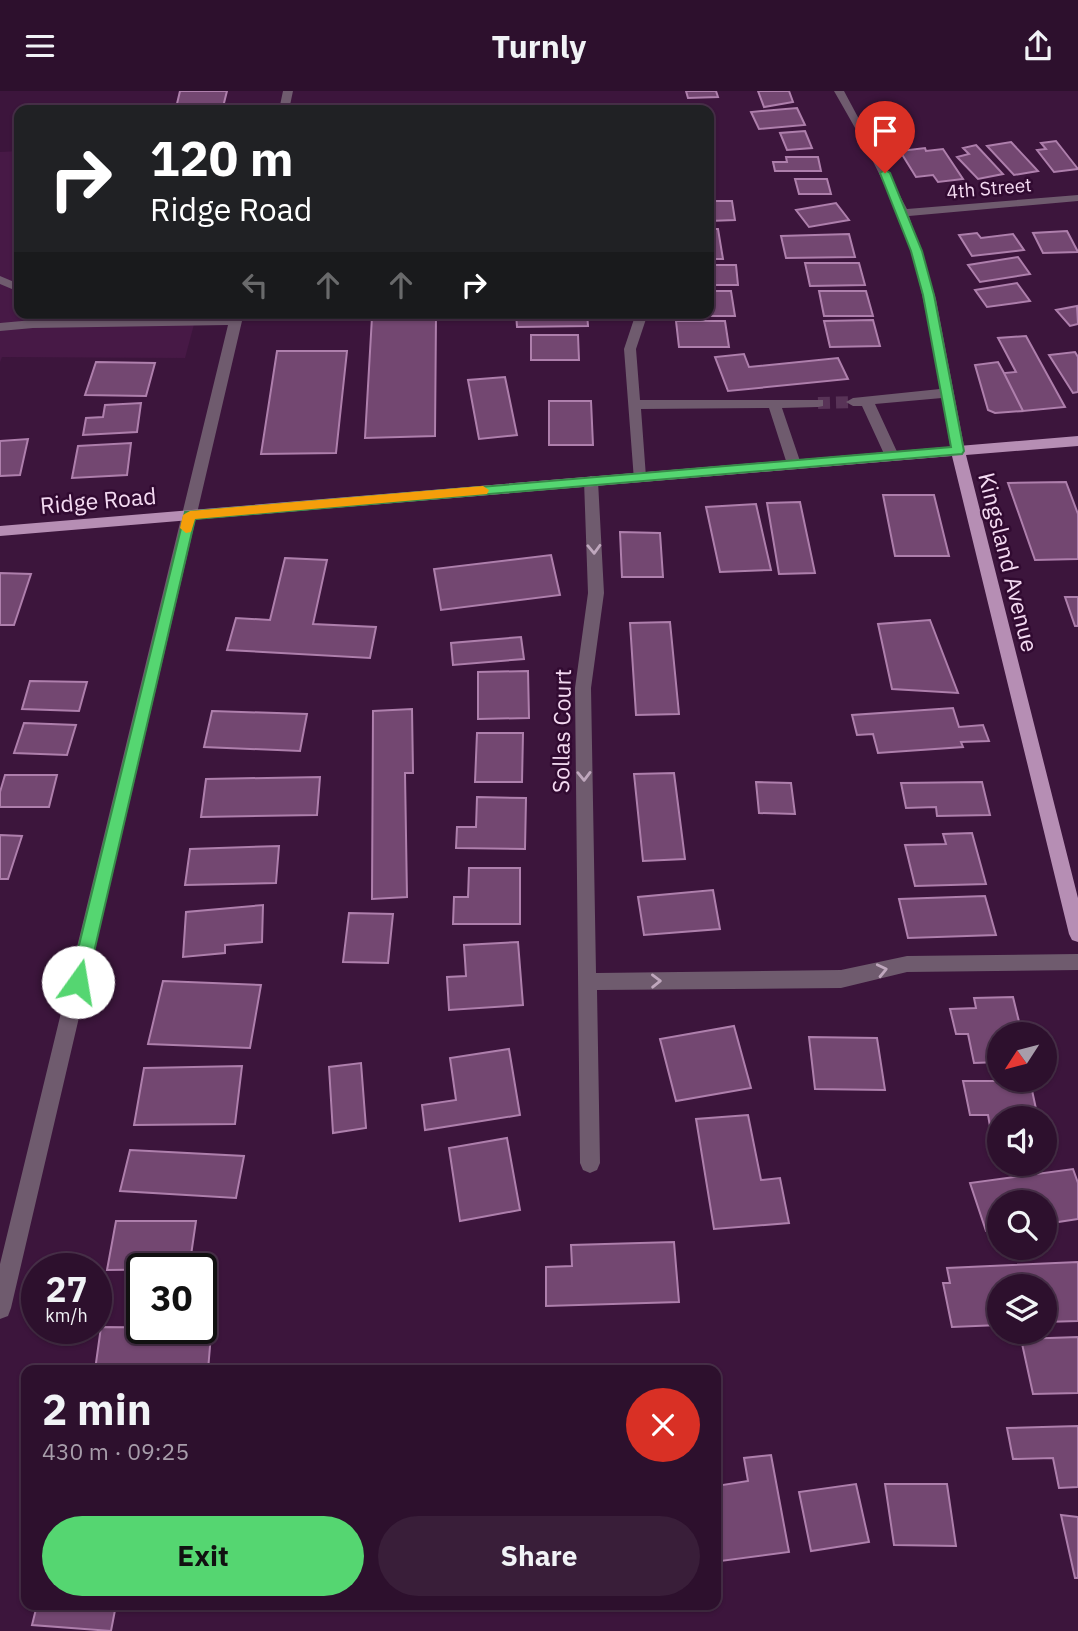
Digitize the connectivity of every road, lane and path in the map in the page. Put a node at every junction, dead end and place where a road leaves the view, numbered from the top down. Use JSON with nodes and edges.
{"nodes":[{"id":1,"x":839,"y":91,"type":"edge"},
{"id":2,"x":1078,"y":198,"type":"edge"},
{"id":3,"x":903,"y":213,"type":"junction"},
{"id":4,"x":179,"y":319,"type":"edge"},
{"id":5,"x":237,"y":319,"type":"edge"},
{"id":6,"x":640,"y":319,"type":"edge"},
{"id":7,"x":0,"y":327,"type":"edge"},
{"id":8,"x":947,"y":393,"type":"junction"},
{"id":9,"x":818,"y":403,"type":"tunnel mouth"},
{"id":10,"x":774,"y":404,"type":"junction"},
{"id":11,"x":634,"y":405,"type":"junction"},
{"id":12,"x":1078,"y":441,"type":"edge"},
{"id":13,"x":958,"y":451,"type":"junction"},
{"id":14,"x":892,"y":456,"type":"junction"},
{"id":15,"x":794,"y":464,"type":"junction"},
{"id":16,"x":639,"y":477,"type":"junction"},
{"id":17,"x":591,"y":481,"type":"junction"},
{"id":18,"x":190,"y":515,"type":"junction"},
{"id":19,"x":0,"y":531,"type":"edge"},
{"id":20,"x":1078,"y":934,"type":"edge"},
{"id":21,"x":1078,"y":962,"type":"edge"},
{"id":22,"x":588,"y":982,"type":"junction"},
{"id":23,"x":590,"y":1163,"type":"dead end"},
{"id":24,"x":0,"y":1308,"type":"edge"}],
"edges":[{"from":1,"to":3,"type":"street","name":"Kingsland Avenue"},
{"from":2,"to":3,"type":"street","name":"4th Street"},
{"from":3,"to":8,"type":"street","name":"Kingsland Avenue"},
{"from":4,"to":7,"type":"street"},
{"from":5,"to":18,"type":"street"},
{"from":6,"to":11,"type":"street"},
{"from":8,"to":13,"type":"street","name":"Kingsland Avenue"},
{"from":8,"to":14,"type":"street"},
{"from":9,"to":10,"type":"street"},
{"from":10,"to":11,"type":"street"},
{"from":10,"to":15,"type":"street"},
{"from":11,"to":16,"type":"street"},
{"from":12,"to":13,"type":"main road","name":"Ridge Road"},
{"from":13,"to":14,"type":"main road","name":"Ridge Road"},
{"from":13,"to":20,"type":"main road","name":"Kingsland Avenue"},
{"from":14,"to":15,"type":"main road","name":"Ridge Road"},
{"from":15,"to":16,"type":"main road","name":"Ridge Road"},
{"from":16,"to":17,"type":"main road","name":"Ridge Road"},
{"from":17,"to":18,"type":"main road","name":"Ridge Road"},
{"from":17,"to":22,"type":"street","name":"Sollas Court","one_way":true},
{"from":18,"to":19,"type":"main road","name":"Ridge Road"},
{"from":18,"to":24,"type":"street"},
{"from":22,"to":21,"type":"street","one_way":true},
{"from":22,"to":23,"type":"street","name":"Sollas Court"}]}
